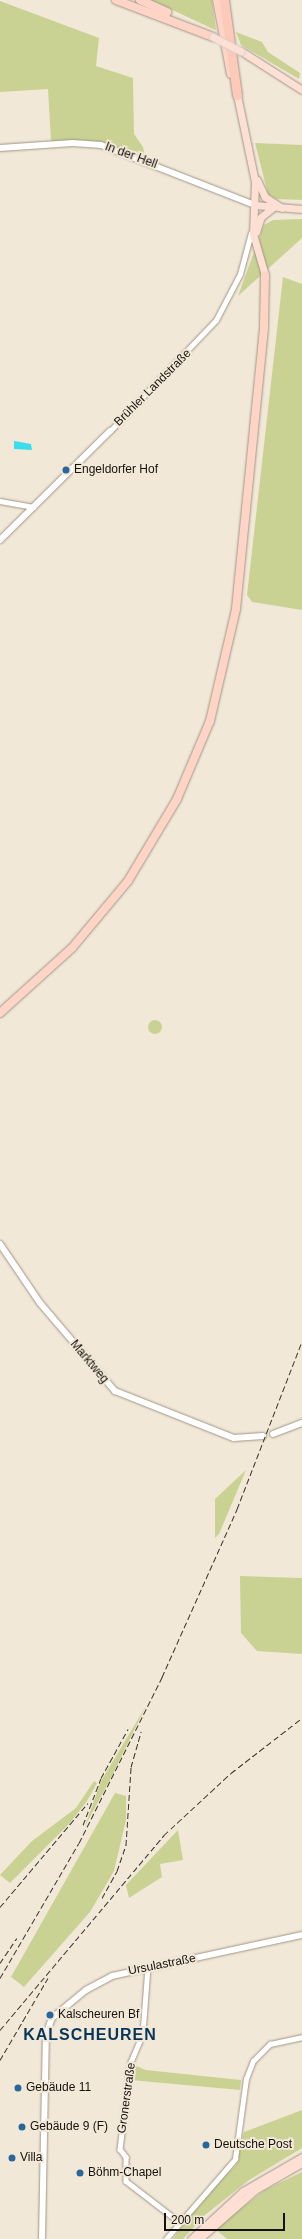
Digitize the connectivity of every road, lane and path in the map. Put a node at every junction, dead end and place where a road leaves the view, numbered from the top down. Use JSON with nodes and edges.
{"nodes":[{"id":1,"x":116,"y":0,"type":"edge"},
{"id":2,"x":140,"y":0,"type":"edge"},
{"id":3,"x":217,"y":0,"type":"edge"},
{"id":4,"x":224,"y":0,"type":"edge"},
{"id":5,"x":214,"y":36,"type":"junction"},
{"id":6,"x":302,"y":90,"type":"edge"},
{"id":7,"x":237,"y":95,"type":"junction"},
{"id":8,"x":0,"y":148,"type":"edge"},
{"id":9,"x":254,"y":175,"type":"junction"},
{"id":10,"x":255,"y":205,"type":"junction"},
{"id":11,"x":272,"y":208,"type":"junction"},
{"id":12,"x":284,"y":209,"type":"junction"},
{"id":13,"x":302,"y":209,"type":"edge"},
{"id":14,"x":252,"y":229,"type":"junction"},
{"id":15,"x":255,"y":242,"type":"junction"},
{"id":16,"x":264,"y":275,"type":"joint"},
{"id":17,"x":110,"y":431,"type":"joint"},
{"id":18,"x":0,"y":501,"type":"edge"},
{"id":19,"x":33,"y":507,"type":"junction"},
{"id":20,"x":0,"y":540,"type":"edge"},
{"id":21,"x":0,"y":1012,"type":"edge"},
{"id":22,"x":0,"y":1244,"type":"edge"},
{"id":23,"x":302,"y":1423,"type":"edge"},
{"id":24,"x":272,"y":1434,"type":"dead end"},
{"id":25,"x":263,"y":1436,"type":"dead end"},
{"id":26,"x":302,"y":1935,"type":"edge"},
{"id":27,"x":148,"y":1967,"type":"junction"},
{"id":28,"x":302,"y":2037,"type":"edge"},
{"id":29,"x":302,"y":2157,"type":"edge"},
{"id":30,"x":302,"y":2163,"type":"edge"},
{"id":31,"x":178,"y":2221,"type":"junction"},
{"id":32,"x":42,"y":2239,"type":"edge"},
{"id":33,"x":166,"y":2239,"type":"edge"},
{"id":34,"x":191,"y":2239,"type":"edge"},
{"id":35,"x":199,"y":2239,"type":"edge"}],
"edges":[{"from":1,"to":5,"type":"highway"},
{"from":2,"to":5,"type":"highway"},
{"from":3,"to":7,"type":"highway"},
{"from":4,"to":7,"type":"highway"},
{"from":5,"to":6,"type":"main road","bridge":true},
{"from":7,"to":9,"type":"main road"},
{"from":8,"to":10,"type":"street","name":"In der Hell"},
{"from":9,"to":10,"type":"main road","name":"Brühler Landstraße"},
{"from":9,"to":12,"type":"main road"},
{"from":10,"to":11,"type":"main road"},
{"from":10,"to":14,"type":"main road","name":"Brühler Landstraße"},
{"from":11,"to":12,"type":"main road"},
{"from":11,"to":15,"type":"main road"},
{"from":12,"to":13,"type":"main road"},
{"from":14,"to":15,"type":"main road"},
{"from":14,"to":17,"type":"street","name":"Brühler Landstraße"},
{"from":15,"to":16,"type":"main road"},
{"from":16,"to":21,"type":"highway"},
{"from":17,"to":19,"type":"street","name":"Brühler Landstraße"},
{"from":18,"to":19,"type":"street"},
{"from":19,"to":20,"type":"street","name":"Brühler Landstraße"},
{"from":22,"to":25,"type":"street","name":"Marktweg"},
{"from":23,"to":24,"type":"street"},
{"from":26,"to":27,"type":"street","name":"Ursulastraße"},
{"from":27,"to":31,"type":"street","name":"Gronerstraße"},
{"from":27,"to":32,"type":"street","name":"Ursulastraße"},
{"from":28,"to":31,"type":"street"},
{"from":29,"to":34,"type":"main road"},
{"from":30,"to":35,"type":"main road"},
{"from":31,"to":33,"type":"street"}]}
